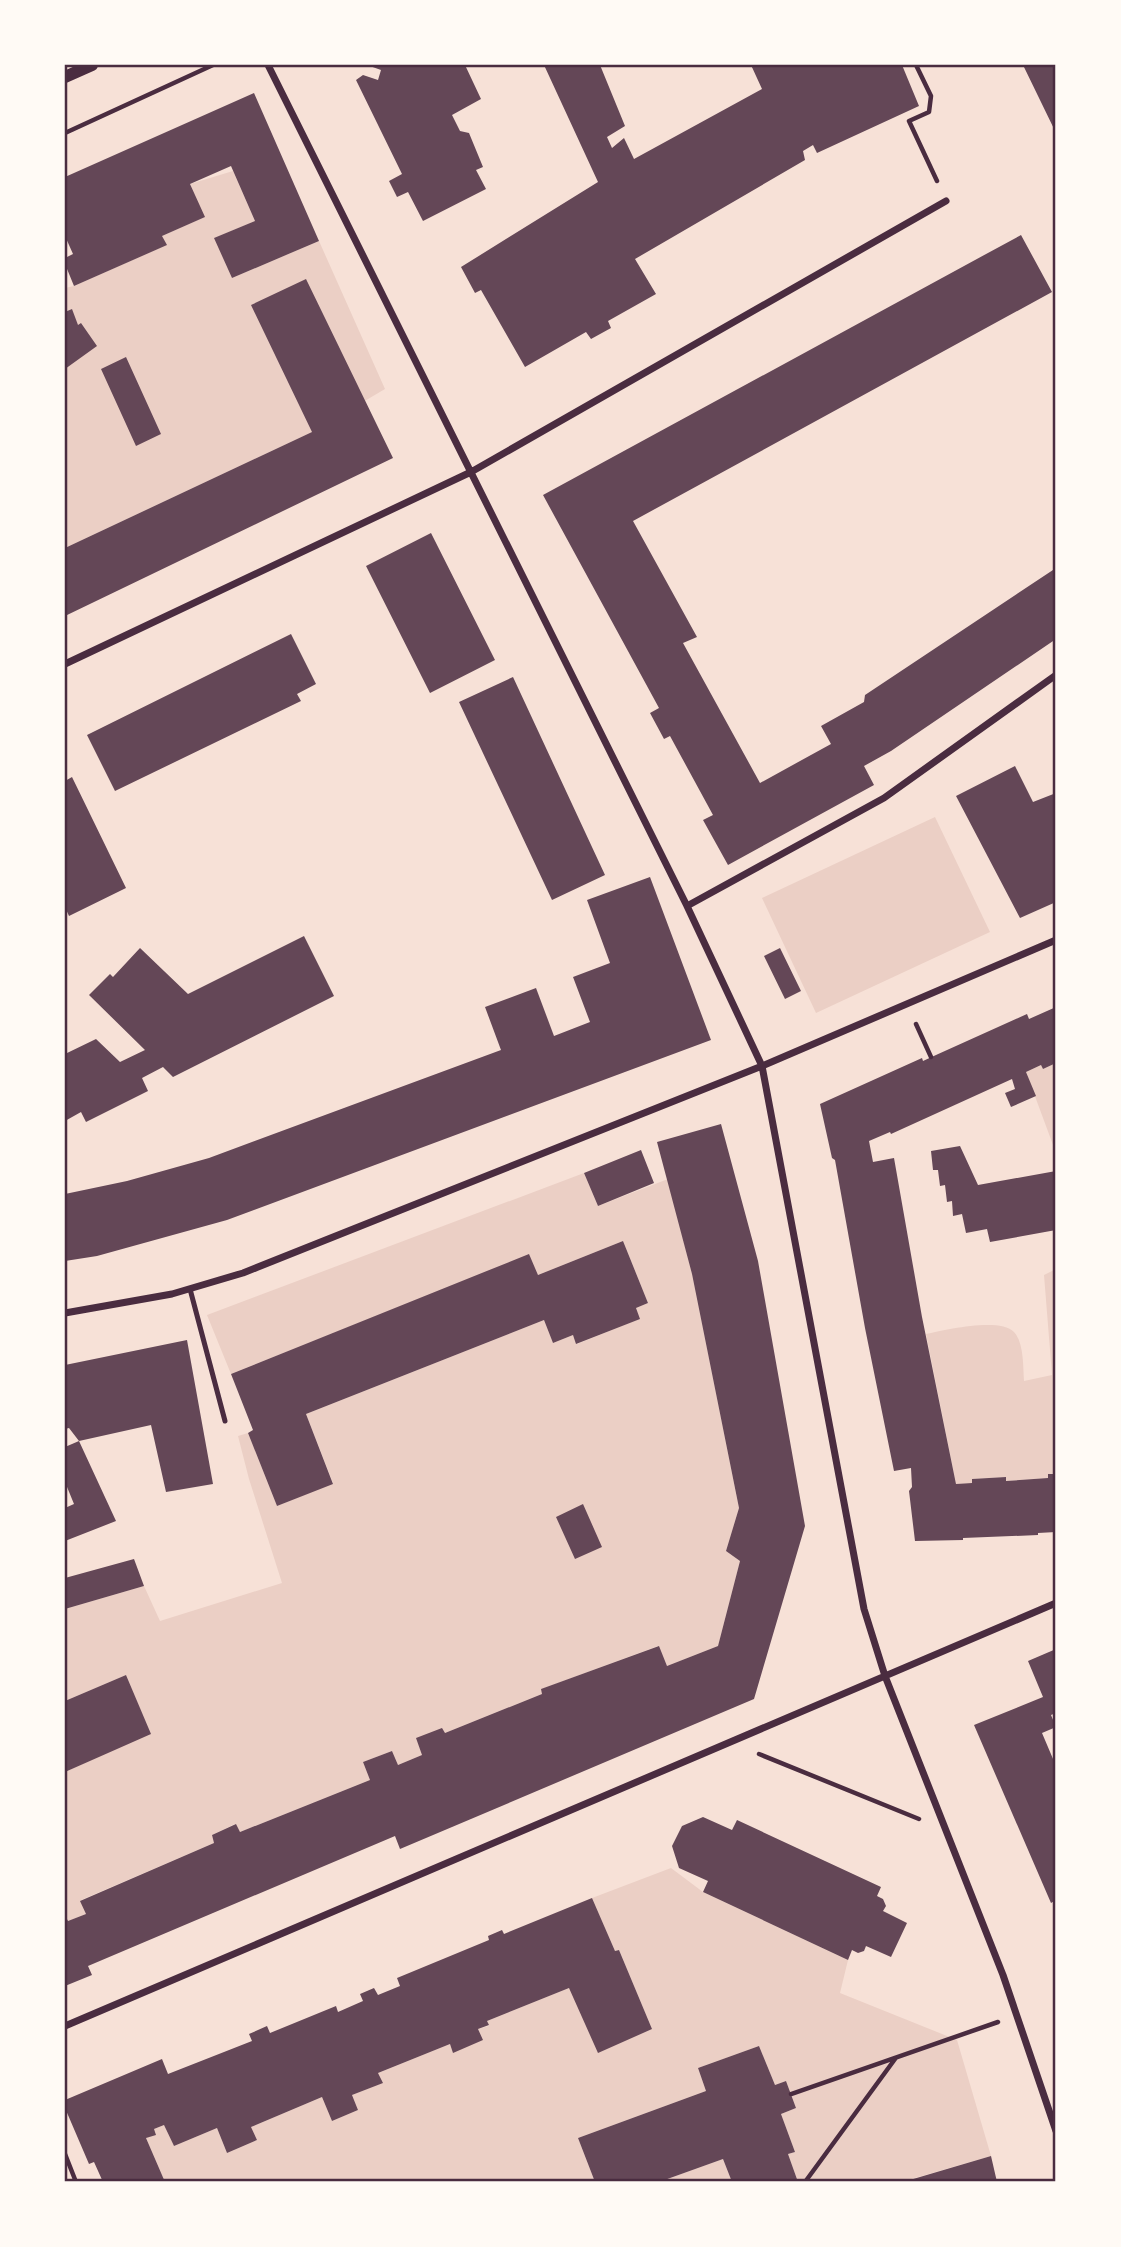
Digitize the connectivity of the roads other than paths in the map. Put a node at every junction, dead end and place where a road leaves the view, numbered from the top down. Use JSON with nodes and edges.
{"nodes":[{"id":1,"x":92,"y":65,"type":"edge"},
{"id":2,"x":268,"y":65,"type":"edge"},
{"id":3,"x":65,"y":77,"type":"edge"},
{"id":4,"x":946,"y":201,"type":"road end"},
{"id":5,"x":471,"y":472,"type":"junction"},
{"id":6,"x":65,"y":664,"type":"edge"},
{"id":7,"x":1056,"y":675,"type":"edge"},
{"id":8,"x":687,"y":906,"type":"junction"},
{"id":9,"x":1056,"y":940,"type":"edge"},
{"id":10,"x":762,"y":1066,"type":"junction"},
{"id":11,"x":190,"y":1289,"type":"junction"},
{"id":12,"x":65,"y":1313,"type":"edge"},
{"id":13,"x":225,"y":1421,"type":"dead end"},
{"id":14,"x":1056,"y":1603,"type":"edge"},
{"id":15,"x":885,"y":1676,"type":"junction"},
{"id":16,"x":65,"y":2025,"type":"edge"},
{"id":17,"x":1056,"y":2132,"type":"edge"}],
"edges":[{"from":1,"to":3,"type":"street"},
{"from":2,"to":5,"type":"street"},
{"from":4,"to":5,"type":"street"},
{"from":5,"to":6,"type":"street"},
{"from":5,"to":8,"type":"street"},
{"from":7,"to":8,"type":"street"},
{"from":8,"to":10,"type":"street"},
{"from":9,"to":10,"type":"street"},
{"from":10,"to":11,"type":"street"},
{"from":10,"to":15,"type":"street"},
{"from":11,"to":12,"type":"street"},
{"from":11,"to":13,"type":"lane"},
{"from":14,"to":15,"type":"street"},
{"from":15,"to":16,"type":"street"},
{"from":15,"to":17,"type":"street"}]}
